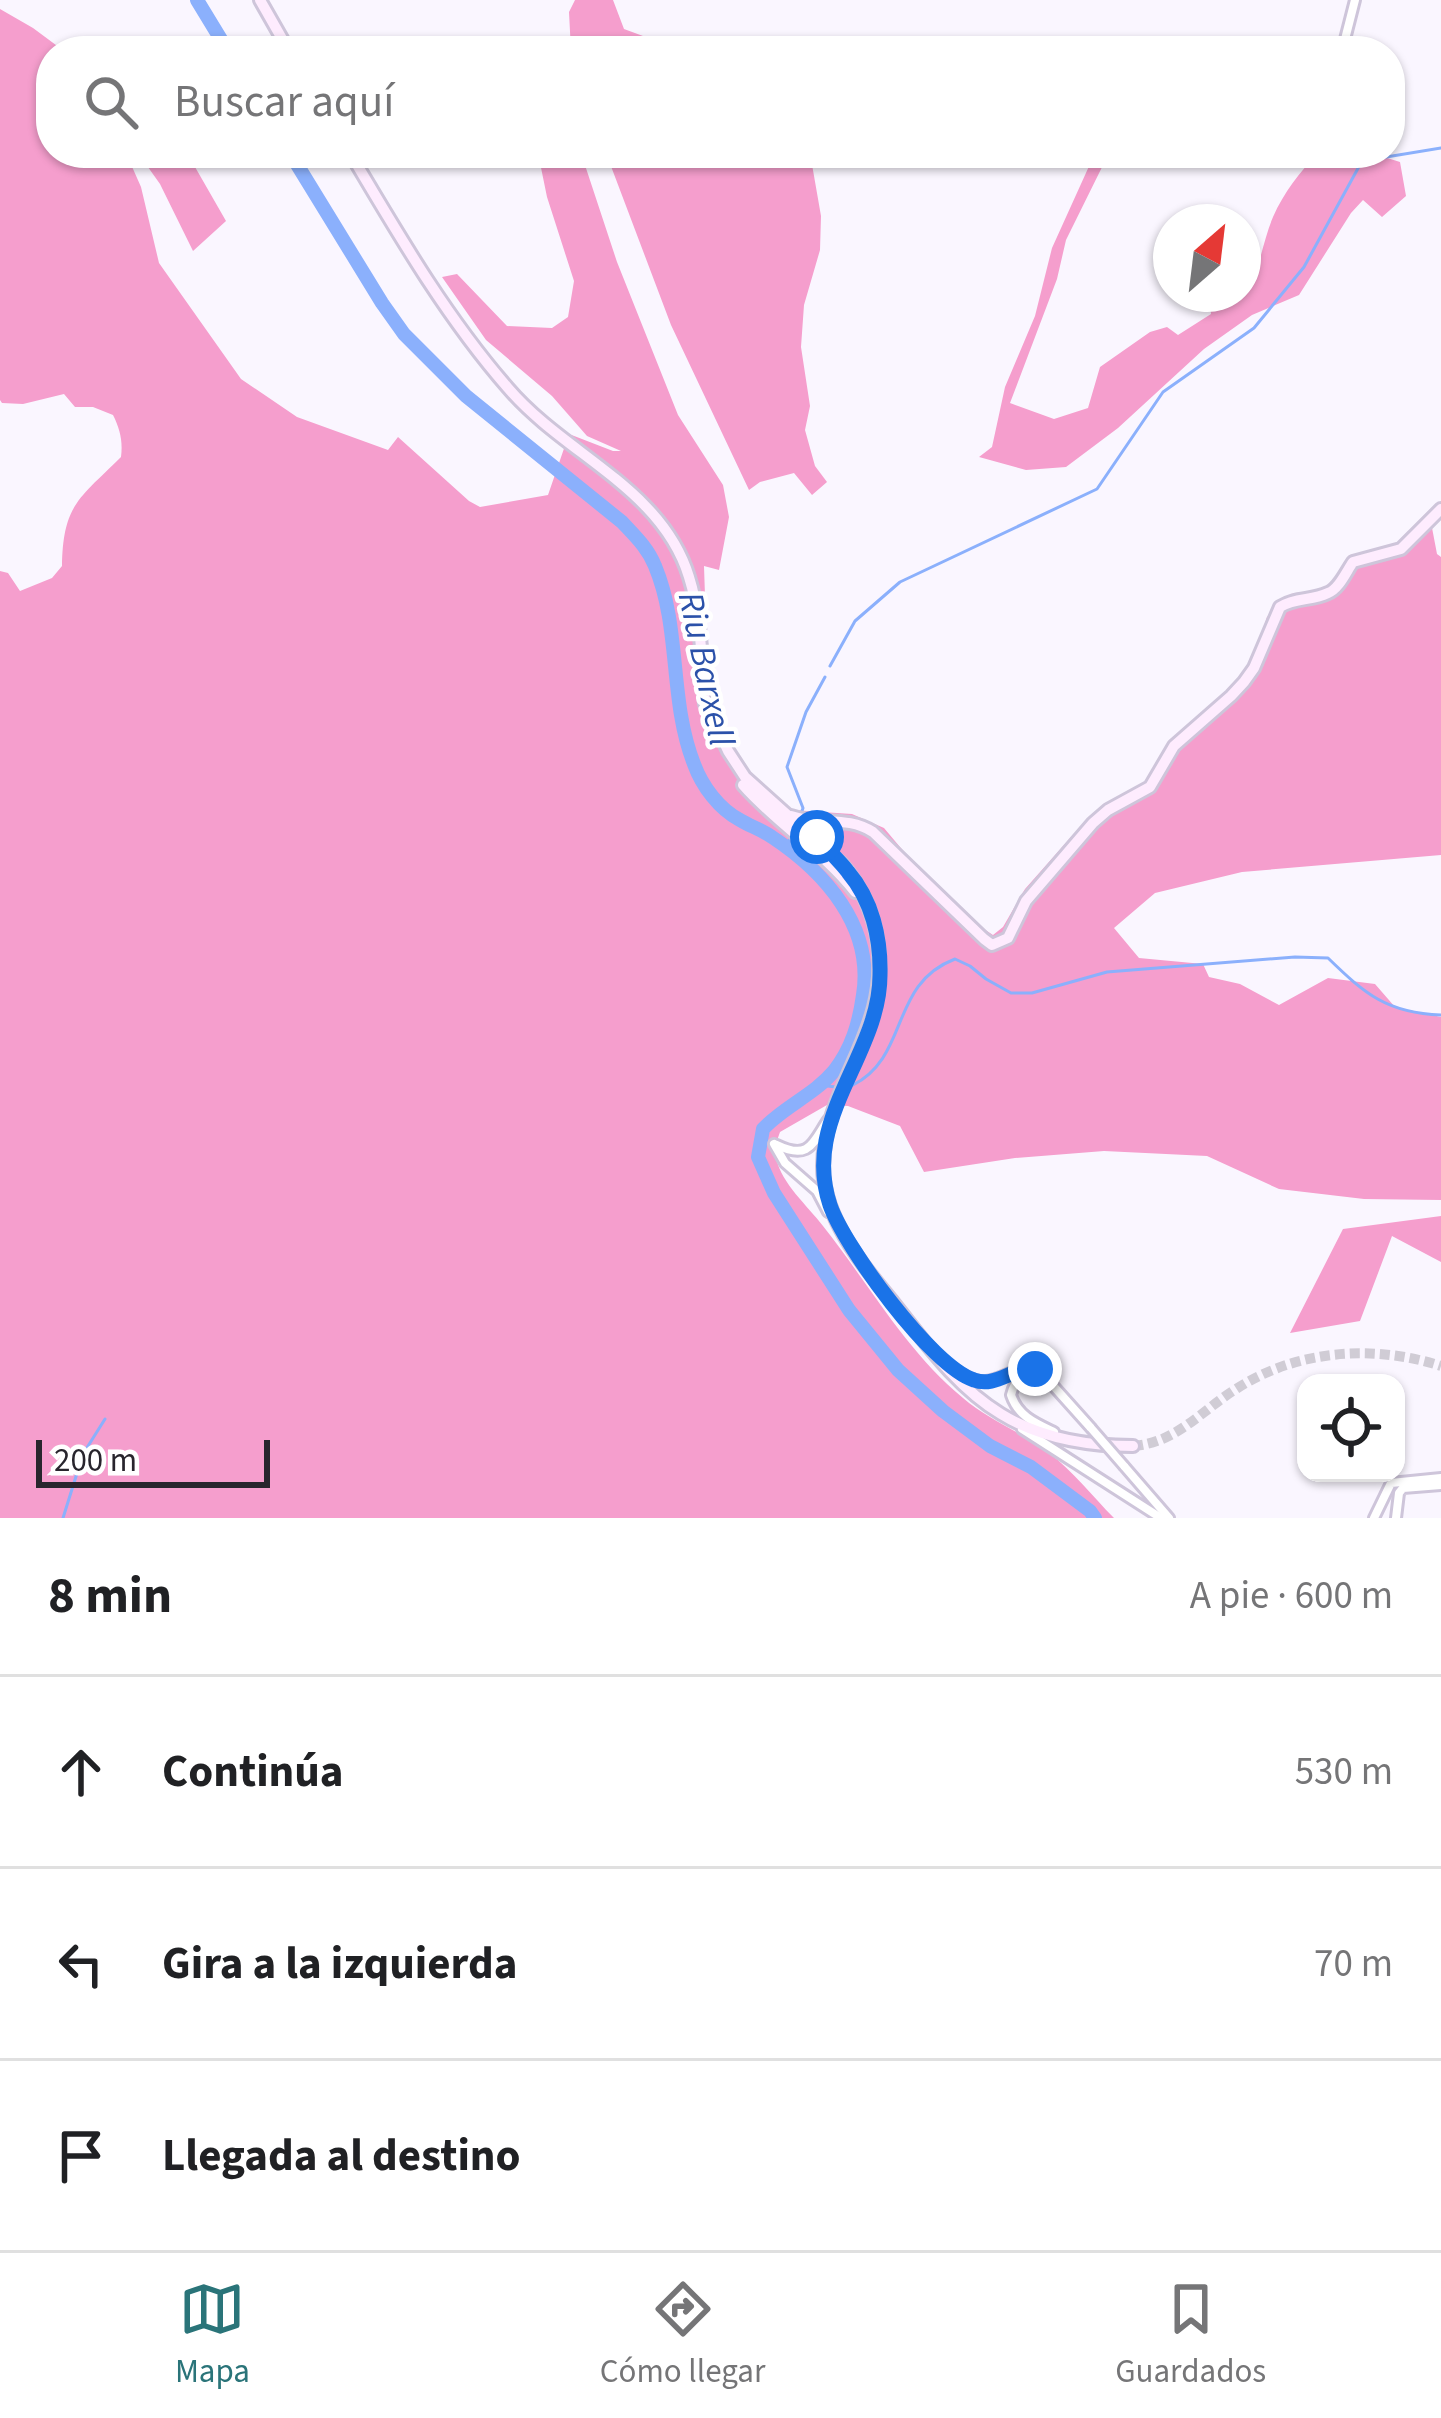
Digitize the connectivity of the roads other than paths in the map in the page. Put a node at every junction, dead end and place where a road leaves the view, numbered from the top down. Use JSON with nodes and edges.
{"nodes":[{"id":1,"x":257,"y":0,"type":"edge"},
{"id":2,"x":1355,"y":0,"type":"edge"},
{"id":3,"x":280,"y":36,"type":"edge"},
{"id":4,"x":1346,"y":36,"type":"edge"},
{"id":5,"x":359,"y":168,"type":"edge"},
{"id":6,"x":1441,"y":509,"type":"edge"},
{"id":7,"x":781,"y":817,"type":"junction"},
{"id":8,"x":817,"y":831,"type":"junction"},
{"id":9,"x":832,"y":865,"type":"junction"},
{"id":10,"x":873,"y":920,"type":"junction"},
{"id":11,"x":834,"y":1114,"type":"junction"},
{"id":12,"x":795,"y":1151,"type":"junction"},
{"id":13,"x":785,"y":1163,"type":"junction"},
{"id":14,"x":837,"y":1223,"type":"junction"},
{"id":15,"x":924,"y":1341,"type":"junction"},
{"id":16,"x":1056,"y":1388,"type":"junction"},
{"id":17,"x":1001,"y":1414,"type":"junction"},
{"id":18,"x":1070,"y":1440,"type":"junction"},
{"id":19,"x":1133,"y":1446,"type":"tunnel mouth"},
{"id":20,"x":1441,"y":1482,"type":"edge"},
{"id":21,"x":1165,"y":1518,"type":"edge"},
{"id":22,"x":1374,"y":1518,"type":"edge"},
{"id":23,"x":1396,"y":1518,"type":"edge"}],
"edges":[{"from":1,"to":3,"type":"main road"},
{"from":2,"to":4,"type":"street"},
{"from":5,"to":7,"type":"main road"},
{"from":6,"to":8,"type":"main road"},
{"from":7,"to":8,"type":"main road"},
{"from":7,"to":9,"type":"main road"},
{"from":8,"to":9,"type":"main road"},
{"from":8,"to":10,"type":"main road"},
{"from":9,"to":10,"type":"main road"},
{"from":10,"to":11,"type":"main road"},
{"from":11,"to":12,"type":"street"},
{"from":11,"to":14,"type":"main road"},
{"from":12,"to":13,"type":"street"},
{"from":12,"to":13,"type":"street"},
{"from":13,"to":14,"type":"street"},
{"from":14,"to":15,"type":"main road"},
{"from":15,"to":16,"type":"street"},
{"from":15,"to":17,"type":"main road"},
{"from":16,"to":18,"type":"street"},
{"from":16,"to":21,"type":"street","bridge":true},
{"from":17,"to":18,"type":"main road"},
{"from":17,"to":21,"type":"street"},
{"from":18,"to":19,"type":"main road"},
{"from":20,"to":22,"type":"street"},
{"from":20,"to":23,"type":"street"}]}
